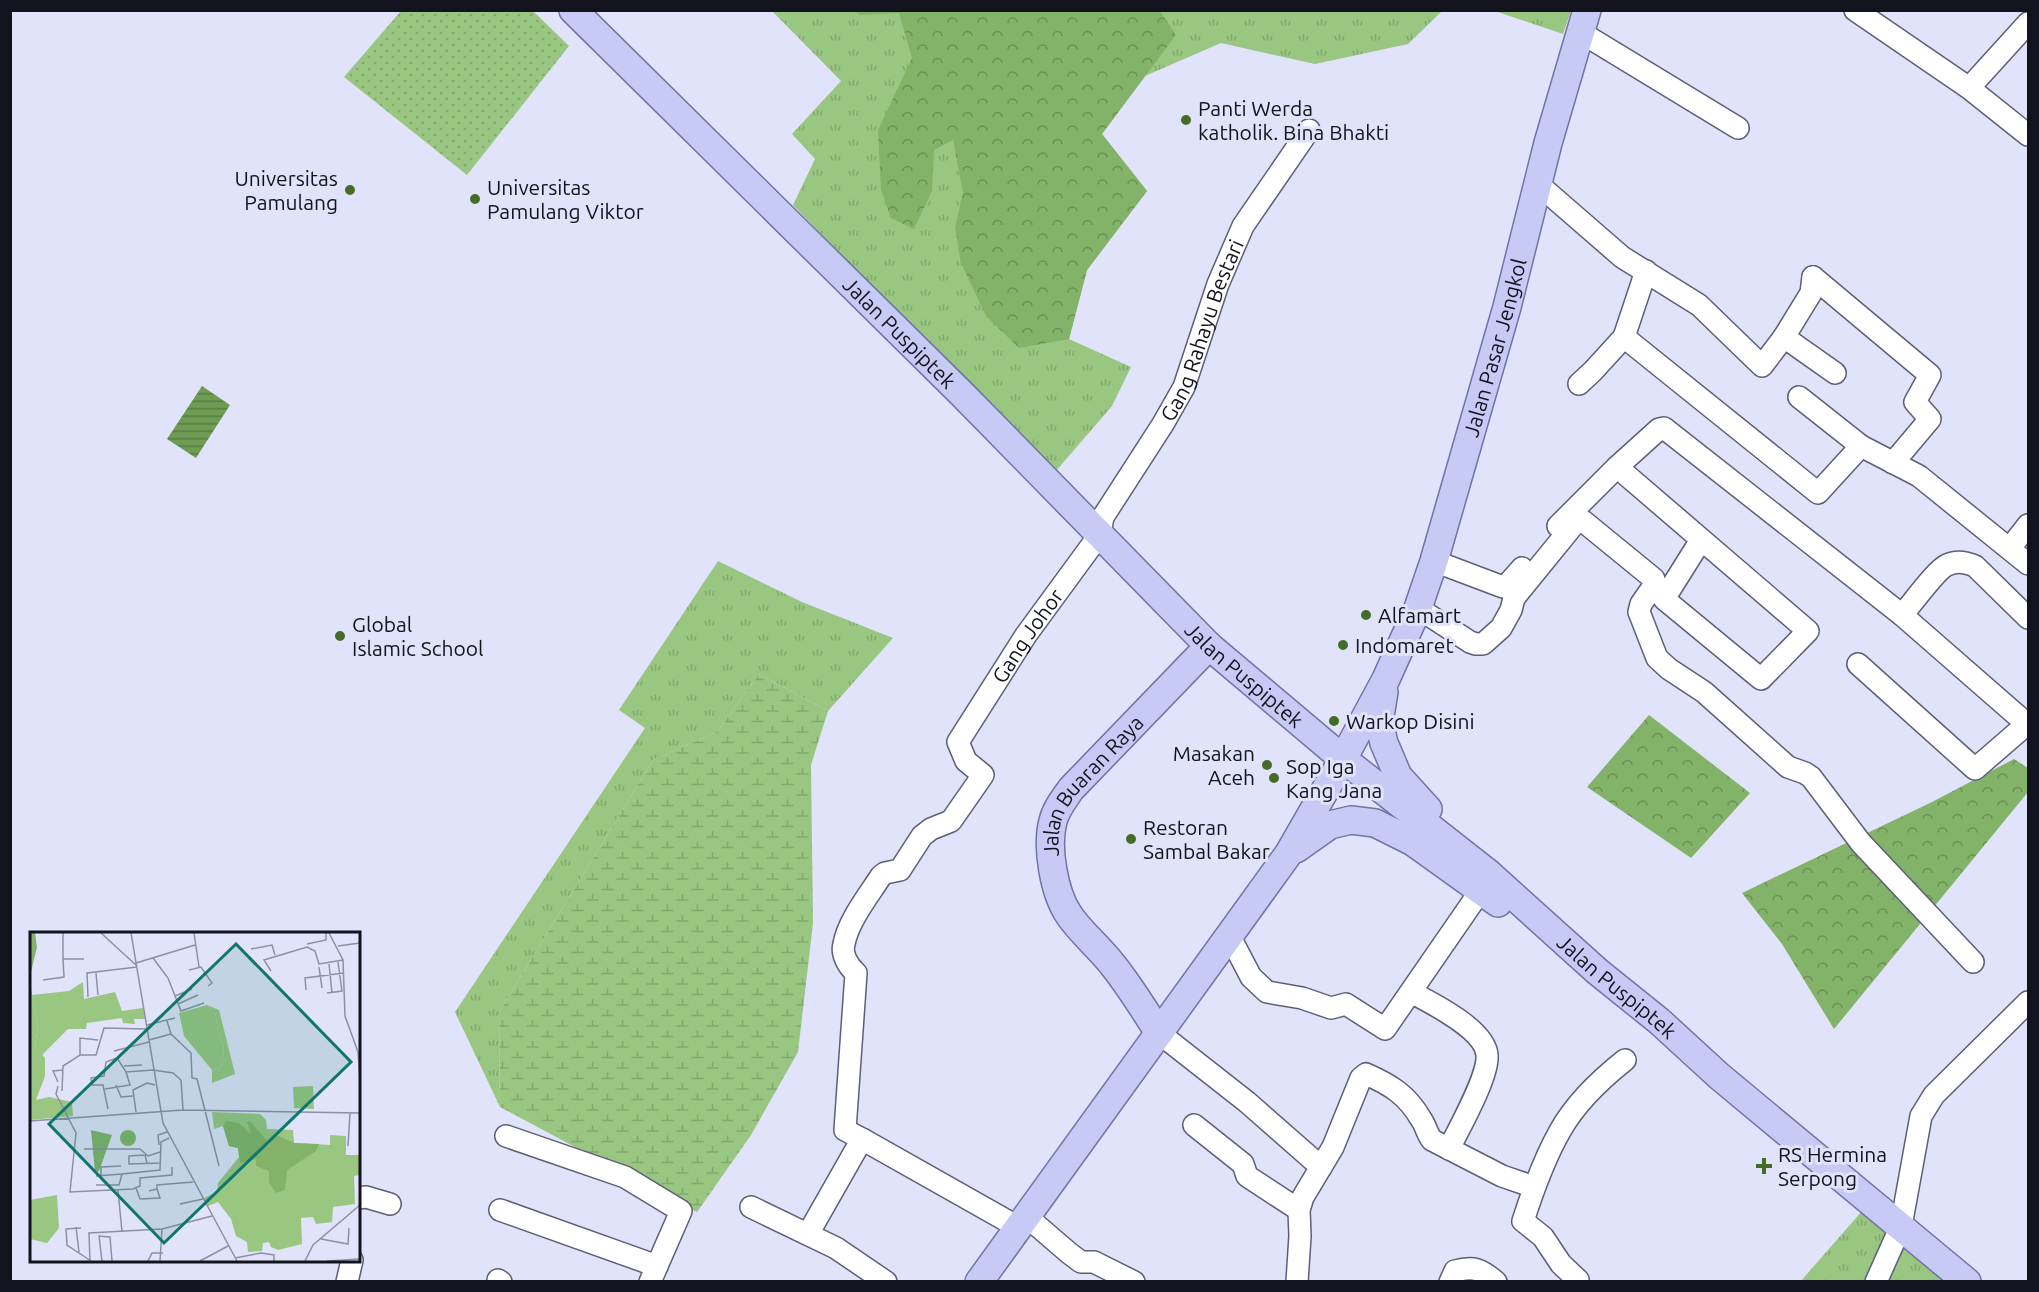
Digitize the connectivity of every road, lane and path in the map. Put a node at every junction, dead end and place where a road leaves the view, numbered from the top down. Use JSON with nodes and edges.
{"nodes":[{"id":1,"x":573,"y":10,"type":"edge"},
{"id":2,"x":1855,"y":10,"type":"edge"},
{"id":3,"x":1584,"y":21,"type":"edge"},
{"id":4,"x":2028,"y":23,"type":"edge"},
{"id":5,"x":1969,"y":88,"type":"junction"},
{"id":6,"x":1738,"y":128,"type":"dead end"},
{"id":7,"x":1309,"y":130,"type":"dead end"},
{"id":8,"x":2028,"y":135,"type":"edge"},
{"id":9,"x":1538,"y":184,"type":"junction"},
{"id":10,"x":1646,"y":271,"type":"junction"},
{"id":11,"x":1784,"y":337,"type":"junction"},
{"id":12,"x":1624,"y":338,"type":"junction"},
{"id":13,"x":1835,"y":373,"type":"dead end"},
{"id":14,"x":1579,"y":384,"type":"dead end"},
{"id":15,"x":1799,"y":397,"type":"dead end"},
{"id":16,"x":1861,"y":446,"type":"junction"},
{"id":17,"x":1893,"y":462,"type":"junction"},
{"id":18,"x":1617,"y":467,"type":"junction"},
{"id":19,"x":2028,"y":525,"type":"edge"},
{"id":20,"x":1100,"y":534,"type":"junction"},
{"id":21,"x":1701,"y":540,"type":"junction"},
{"id":22,"x":2010,"y":548,"type":"junction"},
{"id":23,"x":1434,"y":561,"type":"junction"},
{"id":24,"x":2028,"y":564,"type":"edge"},
{"id":25,"x":1418,"y":608,"type":"junction"},
{"id":26,"x":1902,"y":615,"type":"junction"},
{"id":27,"x":2028,"y":618,"type":"edge"},
{"id":28,"x":1209,"y":646,"type":"junction"},
{"id":29,"x":1858,"y":664,"type":"dead end"},
{"id":30,"x":1386,"y":679,"type":"junction"},
{"id":31,"x":2028,"y":724,"type":"edge"},
{"id":32,"x":1343,"y":759,"type":"junction"},
{"id":33,"x":1289,"y":853,"type":"junction"},
{"id":34,"x":1484,"y":881,"type":"junction"},
{"id":35,"x":1229,"y":935,"type":"junction"},
{"id":36,"x":1973,"y":962,"type":"dead end"},
{"id":37,"x":1411,"y":992,"type":"junction"},
{"id":38,"x":2028,"y":1002,"type":"edge"},
{"id":39,"x":1142,"y":1005,"type":"junction"},
{"id":40,"x":1178,"y":1006,"type":"junction"},
{"id":41,"x":1159,"y":1033,"type":"junction"},
{"id":42,"x":1625,"y":1060,"type":"dead end"},
{"id":43,"x":1194,"y":1125,"type":"dead end"},
{"id":44,"x":506,"y":1136,"type":"dead end"},
{"id":45,"x":862,"y":1139,"type":"junction"},
{"id":46,"x":1449,"y":1149,"type":"junction"},
{"id":47,"x":1321,"y":1167,"type":"junction"},
{"id":48,"x":1534,"y":1186,"type":"junction"},
{"id":49,"x":360,"y":1198,"type":"edge"},
{"id":50,"x":390,"y":1204,"type":"dead end"},
{"id":51,"x":751,"y":1207,"type":"dead end"},
{"id":52,"x":500,"y":1210,"type":"dead end"},
{"id":53,"x":1299,"y":1210,"type":"junction"},
{"id":54,"x":1022,"y":1221,"type":"junction"},
{"id":55,"x":1901,"y":1226,"type":"junction"},
{"id":56,"x":808,"y":1234,"type":"junction"},
{"id":57,"x":352,"y":1262,"type":"edge"},
{"id":58,"x":653,"y":1274,"type":"edge"},
{"id":59,"x":347,"y":1281,"type":"edge"},
{"id":60,"x":886,"y":1281,"type":"edge"},
{"id":61,"x":979,"y":1281,"type":"edge"},
{"id":62,"x":1134,"y":1281,"type":"edge"},
{"id":63,"x":1297,"y":1281,"type":"edge"},
{"id":64,"x":1450,"y":1281,"type":"edge"},
{"id":65,"x":1496,"y":1281,"type":"edge"},
{"id":66,"x":1578,"y":1281,"type":"edge"},
{"id":67,"x":1876,"y":1281,"type":"edge"},
{"id":68,"x":1967,"y":1281,"type":"edge"}],
"edges":[{"from":1,"to":20,"type":"main road","name":"Jalan Puspiptek"},
{"from":2,"to":5,"type":"street"},
{"from":3,"to":6,"type":"street"},
{"from":3,"to":9,"type":"main road","name":"Jalan Pasar Jengkol"},
{"from":4,"to":5,"type":"street"},
{"from":5,"to":8,"type":"street"},
{"from":7,"to":20,"type":"street","name":"Gang Rahayu Bestari"},
{"from":9,"to":10,"type":"street"},
{"from":9,"to":23,"type":"main road","name":"Jalan Pasar Jengkol"},
{"from":10,"to":11,"type":"street"},
{"from":10,"to":12,"type":"street"},
{"from":11,"to":13,"type":"street"},
{"from":11,"to":17,"type":"street"},
{"from":12,"to":14,"type":"street"},
{"from":12,"to":16,"type":"street"},
{"from":15,"to":16,"type":"street"},
{"from":16,"to":17,"type":"street"},
{"from":17,"to":22,"type":"street"},
{"from":18,"to":21,"type":"street"},
{"from":18,"to":23,"type":"street"},
{"from":18,"to":26,"type":"street"},
{"from":19,"to":22,"type":"street"},
{"from":20,"to":28,"type":"main road","name":"Jalan Puspiptek"},
{"from":20,"to":45,"type":"street","name":"Gang Johor"},
{"from":21,"to":21,"type":"street"},
{"from":22,"to":24,"type":"street"},
{"from":23,"to":25,"type":"main road","name":"Jalan Pasar Jengkol"},
{"from":25,"to":30,"type":"main road","name":"Jalan Pasar Jengkol"},
{"from":25,"to":36,"type":"street"},
{"from":26,"to":27,"type":"street"},
{"from":26,"to":31,"type":"street"},
{"from":28,"to":32,"type":"main road","name":"Jalan Puspiptek"},
{"from":28,"to":39,"type":"main road","name":"Jalan Buaran Raya"},
{"from":29,"to":31,"type":"street"},
{"from":30,"to":32,"type":"main road"},
{"from":30,"to":34,"type":"main road"},
{"from":32,"to":33,"type":"main road"},
{"from":32,"to":34,"type":"main road","name":"Jalan Puspiptek"},
{"from":33,"to":34,"type":"main road"},
{"from":33,"to":35,"type":"main road"},
{"from":34,"to":37,"type":"street"},
{"from":34,"to":55,"type":"main road","name":"Jalan Puspiptek"},
{"from":35,"to":37,"type":"street"},
{"from":35,"to":40,"type":"main road"},
{"from":37,"to":46,"type":"street"},
{"from":38,"to":55,"type":"street"},
{"from":39,"to":40,"type":"main road"},
{"from":39,"to":41,"type":"main road","name":"Jalan Buaran Raya"},
{"from":40,"to":41,"type":"main road"},
{"from":41,"to":47,"type":"street"},
{"from":41,"to":54,"type":"main road"},
{"from":42,"to":48,"type":"street"},
{"from":43,"to":53,"type":"street"},
{"from":44,"to":58,"type":"street"},
{"from":45,"to":54,"type":"street"},
{"from":45,"to":56,"type":"street"},
{"from":46,"to":47,"type":"street"},
{"from":46,"to":48,"type":"street"},
{"from":47,"to":53,"type":"street"},
{"from":48,"to":66,"type":"street"},
{"from":49,"to":50,"type":"street"},
{"from":51,"to":56,"type":"street"},
{"from":52,"to":58,"type":"street"},
{"from":53,"to":63,"type":"street"},
{"from":54,"to":61,"type":"main road"},
{"from":54,"to":62,"type":"street"},
{"from":55,"to":67,"type":"street"},
{"from":55,"to":68,"type":"main road","name":"Jalan Puspiptek"},
{"from":56,"to":60,"type":"street"},
{"from":57,"to":59,"type":"street"},
{"from":64,"to":65,"type":"street"}]}
